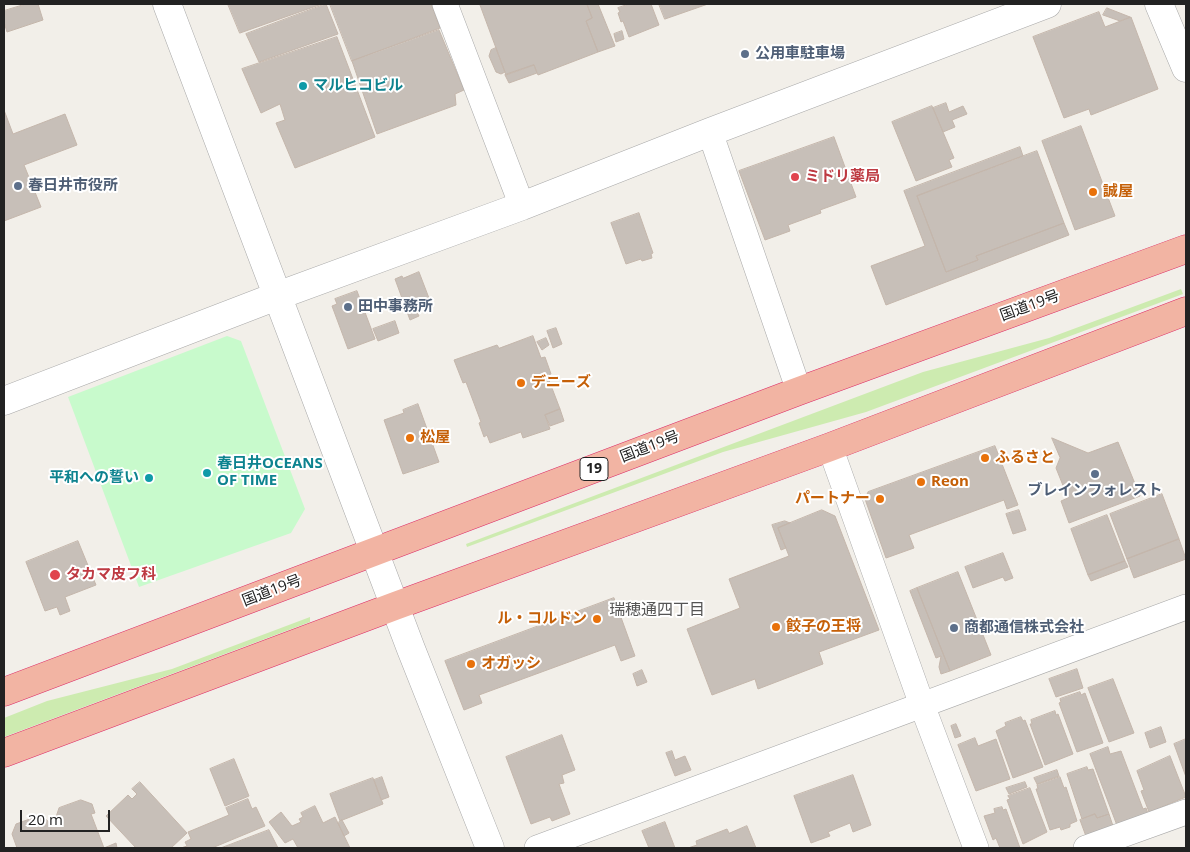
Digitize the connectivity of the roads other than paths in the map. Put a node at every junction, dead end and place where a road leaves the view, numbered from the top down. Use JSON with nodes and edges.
{"nodes":[{"id":1,"x":167,"y":4,"type":"edge"},
{"id":2,"x":445,"y":4,"type":"edge"},
{"id":3,"x":1048,"y":4,"type":"edge"},
{"id":4,"x":1159,"y":4,"type":"edge"},
{"id":5,"x":1186,"y":68,"type":"edge"},
{"id":6,"x":710,"y":132,"type":"junction"},
{"id":7,"x":522,"y":206,"type":"junction"},
{"id":8,"x":1186,"y":249,"type":"edge"},
{"id":9,"x":278,"y":296,"type":"junction"},
{"id":10,"x":1186,"y":311,"type":"edge"},
{"id":11,"x":799,"y":391,"type":"junction"},
{"id":12,"x":4,"y":401,"type":"edge"},
{"id":13,"x":830,"y":447,"type":"junction"},
{"id":14,"x":375,"y":552,"type":"junction"},
{"id":15,"x":395,"y":606,"type":"junction"},
{"id":16,"x":1186,"y":607,"type":"edge"},
{"id":17,"x":4,"y":692,"type":"edge"},
{"id":18,"x":922,"y":705,"type":"junction"},
{"id":19,"x":4,"y":753,"type":"edge"},
{"id":20,"x":1186,"y":812,"type":"edge"},
{"id":21,"x":490,"y":848,"type":"edge"},
{"id":22,"x":536,"y":848,"type":"edge"},
{"id":23,"x":976,"y":848,"type":"edge"},
{"id":24,"x":1086,"y":848,"type":"edge"}],
"edges":[{"from":1,"to":9,"type":"street"},
{"from":2,"to":7,"type":"street"},
{"from":3,"to":6,"type":"street"},
{"from":4,"to":5,"type":"street"},
{"from":6,"to":7,"type":"street"},
{"from":6,"to":11,"type":"street"},
{"from":7,"to":9,"type":"street"},
{"from":8,"to":11,"type":"highway","name":"国道19号","number":"19"},
{"from":9,"to":12,"type":"street"},
{"from":9,"to":14,"type":"street"},
{"from":10,"to":13,"type":"highway"},
{"from":11,"to":14,"type":"highway","name":"国道19号","number":"19"},
{"from":13,"to":15,"type":"highway"},
{"from":13,"to":18,"type":"street"},
{"from":14,"to":15,"type":"street"},
{"from":14,"to":17,"type":"highway","name":"国道19号","number":"19"},
{"from":15,"to":19,"type":"highway"},
{"from":15,"to":21,"type":"street"},
{"from":16,"to":18,"type":"street"},
{"from":18,"to":22,"type":"street"},
{"from":18,"to":23,"type":"street"},
{"from":20,"to":24,"type":"street"}]}
